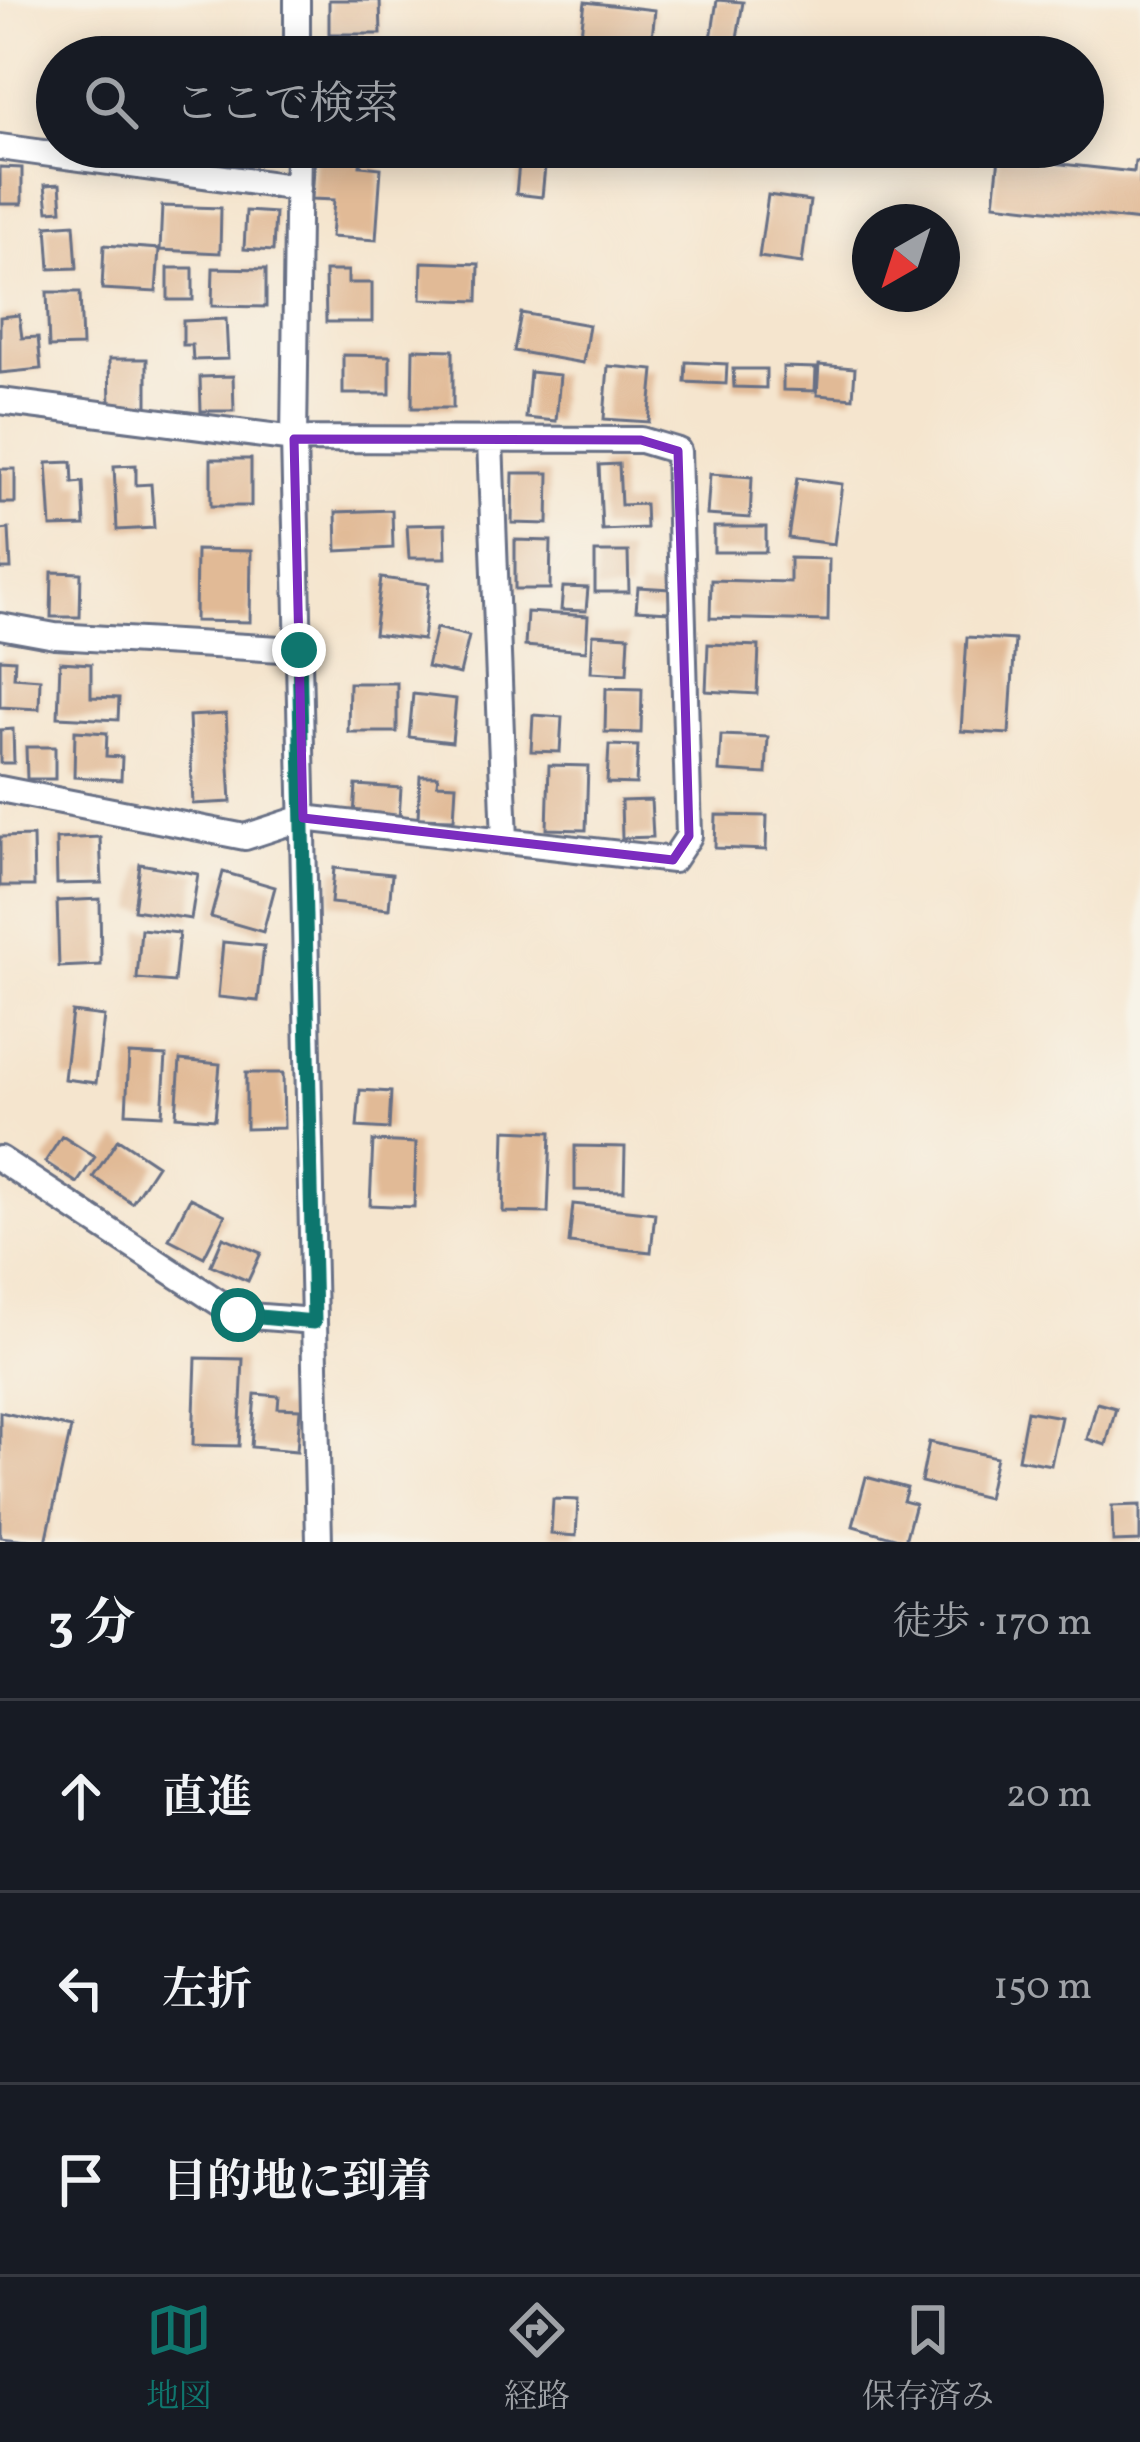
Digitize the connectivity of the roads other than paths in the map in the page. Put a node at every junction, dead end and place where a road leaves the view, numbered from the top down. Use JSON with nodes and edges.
{"nodes":[{"id":1,"x":297,"y":0,"type":"edge"},
{"id":2,"x":297,"y":36,"type":"edge"},
{"id":3,"x":0,"y":147,"type":"edge"},
{"id":4,"x":36,"y":152,"type":"edge"},
{"id":5,"x":153,"y":168,"type":"edge"},
{"id":6,"x":298,"y":168,"type":"edge"},
{"id":7,"x":298,"y":188,"type":"junction"},
{"id":8,"x":0,"y":401,"type":"edge"},
{"id":9,"x":294,"y":440,"type":"junction"},
{"id":10,"x":490,"y":440,"type":"junction"},
{"id":11,"x":0,"y":626,"type":"edge"},
{"id":12,"x":299,"y":650,"type":"junction"},
{"id":13,"x":0,"y":789,"type":"edge"},
{"id":14,"x":303,"y":818,"type":"junction"},
{"id":15,"x":505,"y":842,"type":"junction"},
{"id":16,"x":0,"y":1159,"type":"edge"},
{"id":17,"x":314,"y":1322,"type":"junction"},
{"id":18,"x":320,"y":1542,"type":"edge"}],
"edges":[{"from":1,"to":2,"type":"street"},
{"from":3,"to":4,"type":"street"},
{"from":5,"to":7,"type":"street"},
{"from":6,"to":7,"type":"street"},
{"from":7,"to":9,"type":"street"},
{"from":8,"to":9,"type":"street"},
{"from":9,"to":10,"type":"street"},
{"from":9,"to":12,"type":"street"},
{"from":10,"to":15,"type":"street"},
{"from":10,"to":15,"type":"street"},
{"from":11,"to":12,"type":"street"},
{"from":12,"to":14,"type":"street"},
{"from":13,"to":14,"type":"street"},
{"from":14,"to":15,"type":"street"},
{"from":14,"to":17,"type":"street"},
{"from":16,"to":17,"type":"street"},
{"from":17,"to":18,"type":"street"}]}
